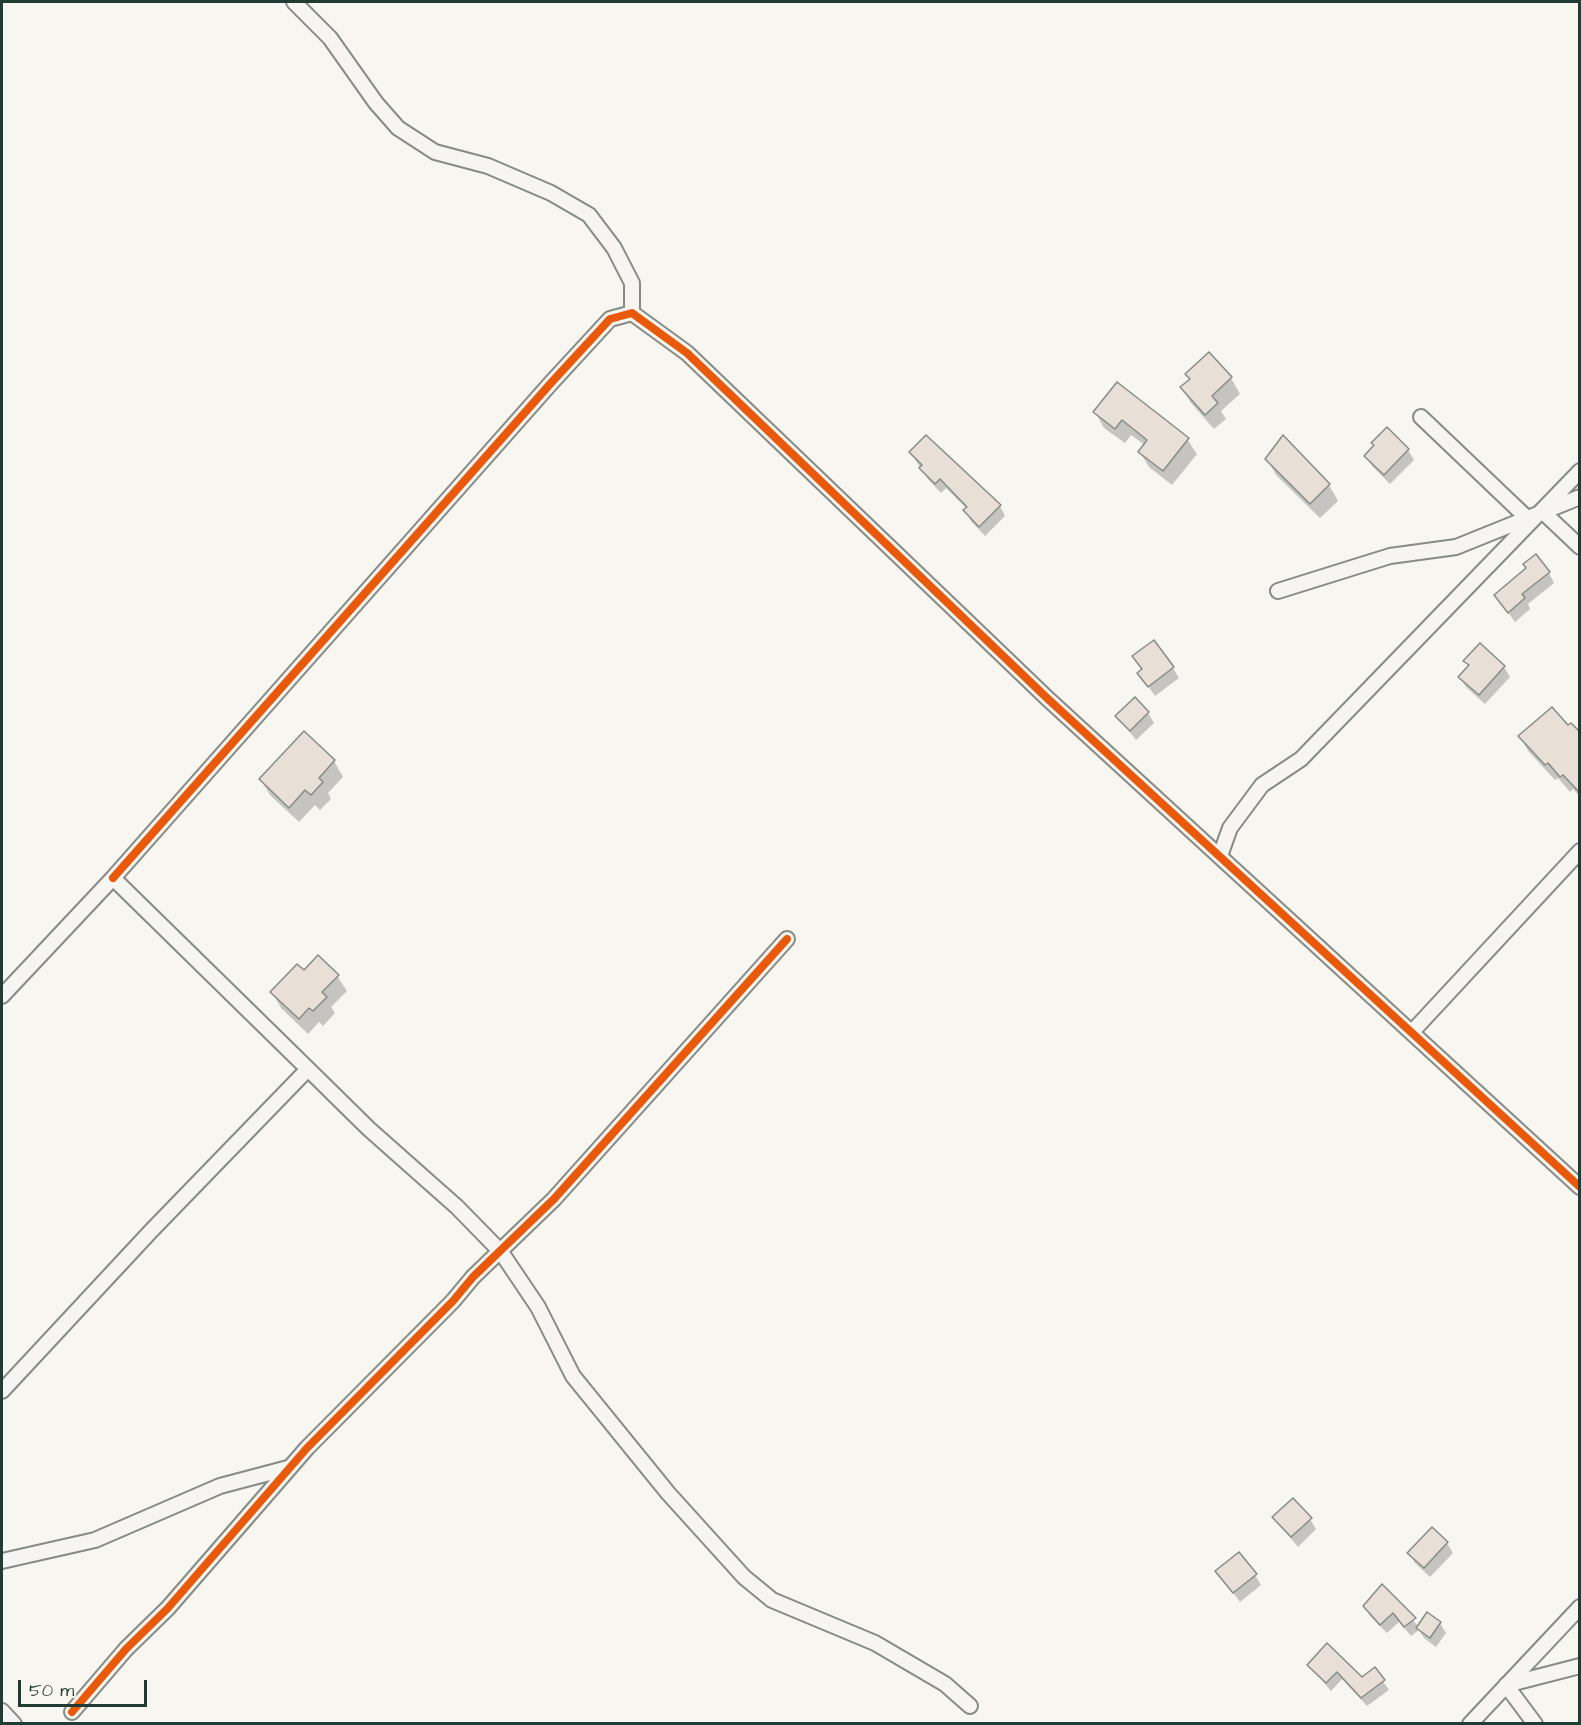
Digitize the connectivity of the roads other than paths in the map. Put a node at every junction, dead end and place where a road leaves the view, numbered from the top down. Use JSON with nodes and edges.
{"nodes":[{"id":1,"x":294,"y":2,"type":"edge"},
{"id":2,"x":632,"y":313,"type":"junction"},
{"id":3,"x":1422,"y":417,"type":"dead end"},
{"id":4,"x":1580,"y":471,"type":"edge"},
{"id":5,"x":1580,"y":497,"type":"edge"},
{"id":6,"x":1542,"y":511,"type":"junction"},
{"id":7,"x":1527,"y":518,"type":"junction"},
{"id":8,"x":1580,"y":547,"type":"edge"},
{"id":9,"x":1278,"y":591,"type":"dead end"},
{"id":10,"x":1580,"y":851,"type":"edge"},
{"id":11,"x":1220,"y":856,"type":"junction"},
{"id":12,"x":113,"y":878,"type":"junction"},
{"id":13,"x":787,"y":939,"type":"dead end"},
{"id":14,"x":2,"y":996,"type":"edge"},
{"id":15,"x":1412,"y":1032,"type":"junction"},
{"id":16,"x":308,"y":1069,"type":"junction"},
{"id":17,"x":1580,"y":1187,"type":"edge"},
{"id":18,"x":501,"y":1252,"type":"junction"},
{"id":19,"x":2,"y":1391,"type":"edge"},
{"id":20,"x":288,"y":1468,"type":"junction"},
{"id":21,"x":2,"y":1561,"type":"edge"},
{"id":22,"x":1580,"y":1607,"type":"edge"},
{"id":23,"x":1580,"y":1666,"type":"edge"},
{"id":24,"x":1506,"y":1685,"type":"junction"},
{"id":25,"x":970,"y":1706,"type":"dead end"},
{"id":26,"x":2,"y":1711,"type":"edge"},
{"id":27,"x":72,"y":1712,"type":"dead end"},
{"id":28,"x":14,"y":1724,"type":"edge"},
{"id":29,"x":1470,"y":1724,"type":"edge"},
{"id":30,"x":1535,"y":1724,"type":"edge"}],
"edges":[{"from":1,"to":2,"type":"street"},
{"from":2,"to":11,"type":"street"},
{"from":2,"to":12,"type":"street"},
{"from":3,"to":7,"type":"street"},
{"from":4,"to":6,"type":"street"},
{"from":5,"to":6,"type":"street"},
{"from":6,"to":7,"type":"street"},
{"from":6,"to":8,"type":"street"},
{"from":6,"to":11,"type":"street"},
{"from":7,"to":9,"type":"street"},
{"from":10,"to":15,"type":"street"},
{"from":11,"to":15,"type":"street"},
{"from":12,"to":14,"type":"street"},
{"from":12,"to":16,"type":"street"},
{"from":13,"to":18,"type":"street"},
{"from":15,"to":17,"type":"street"},
{"from":16,"to":18,"type":"street"},
{"from":16,"to":19,"type":"street"},
{"from":18,"to":20,"type":"street"},
{"from":18,"to":25,"type":"street"},
{"from":20,"to":21,"type":"street"},
{"from":20,"to":27,"type":"street"},
{"from":22,"to":24,"type":"street"},
{"from":23,"to":24,"type":"street"},
{"from":24,"to":29,"type":"street"},
{"from":24,"to":30,"type":"street"},
{"from":26,"to":28,"type":"street"}]}
